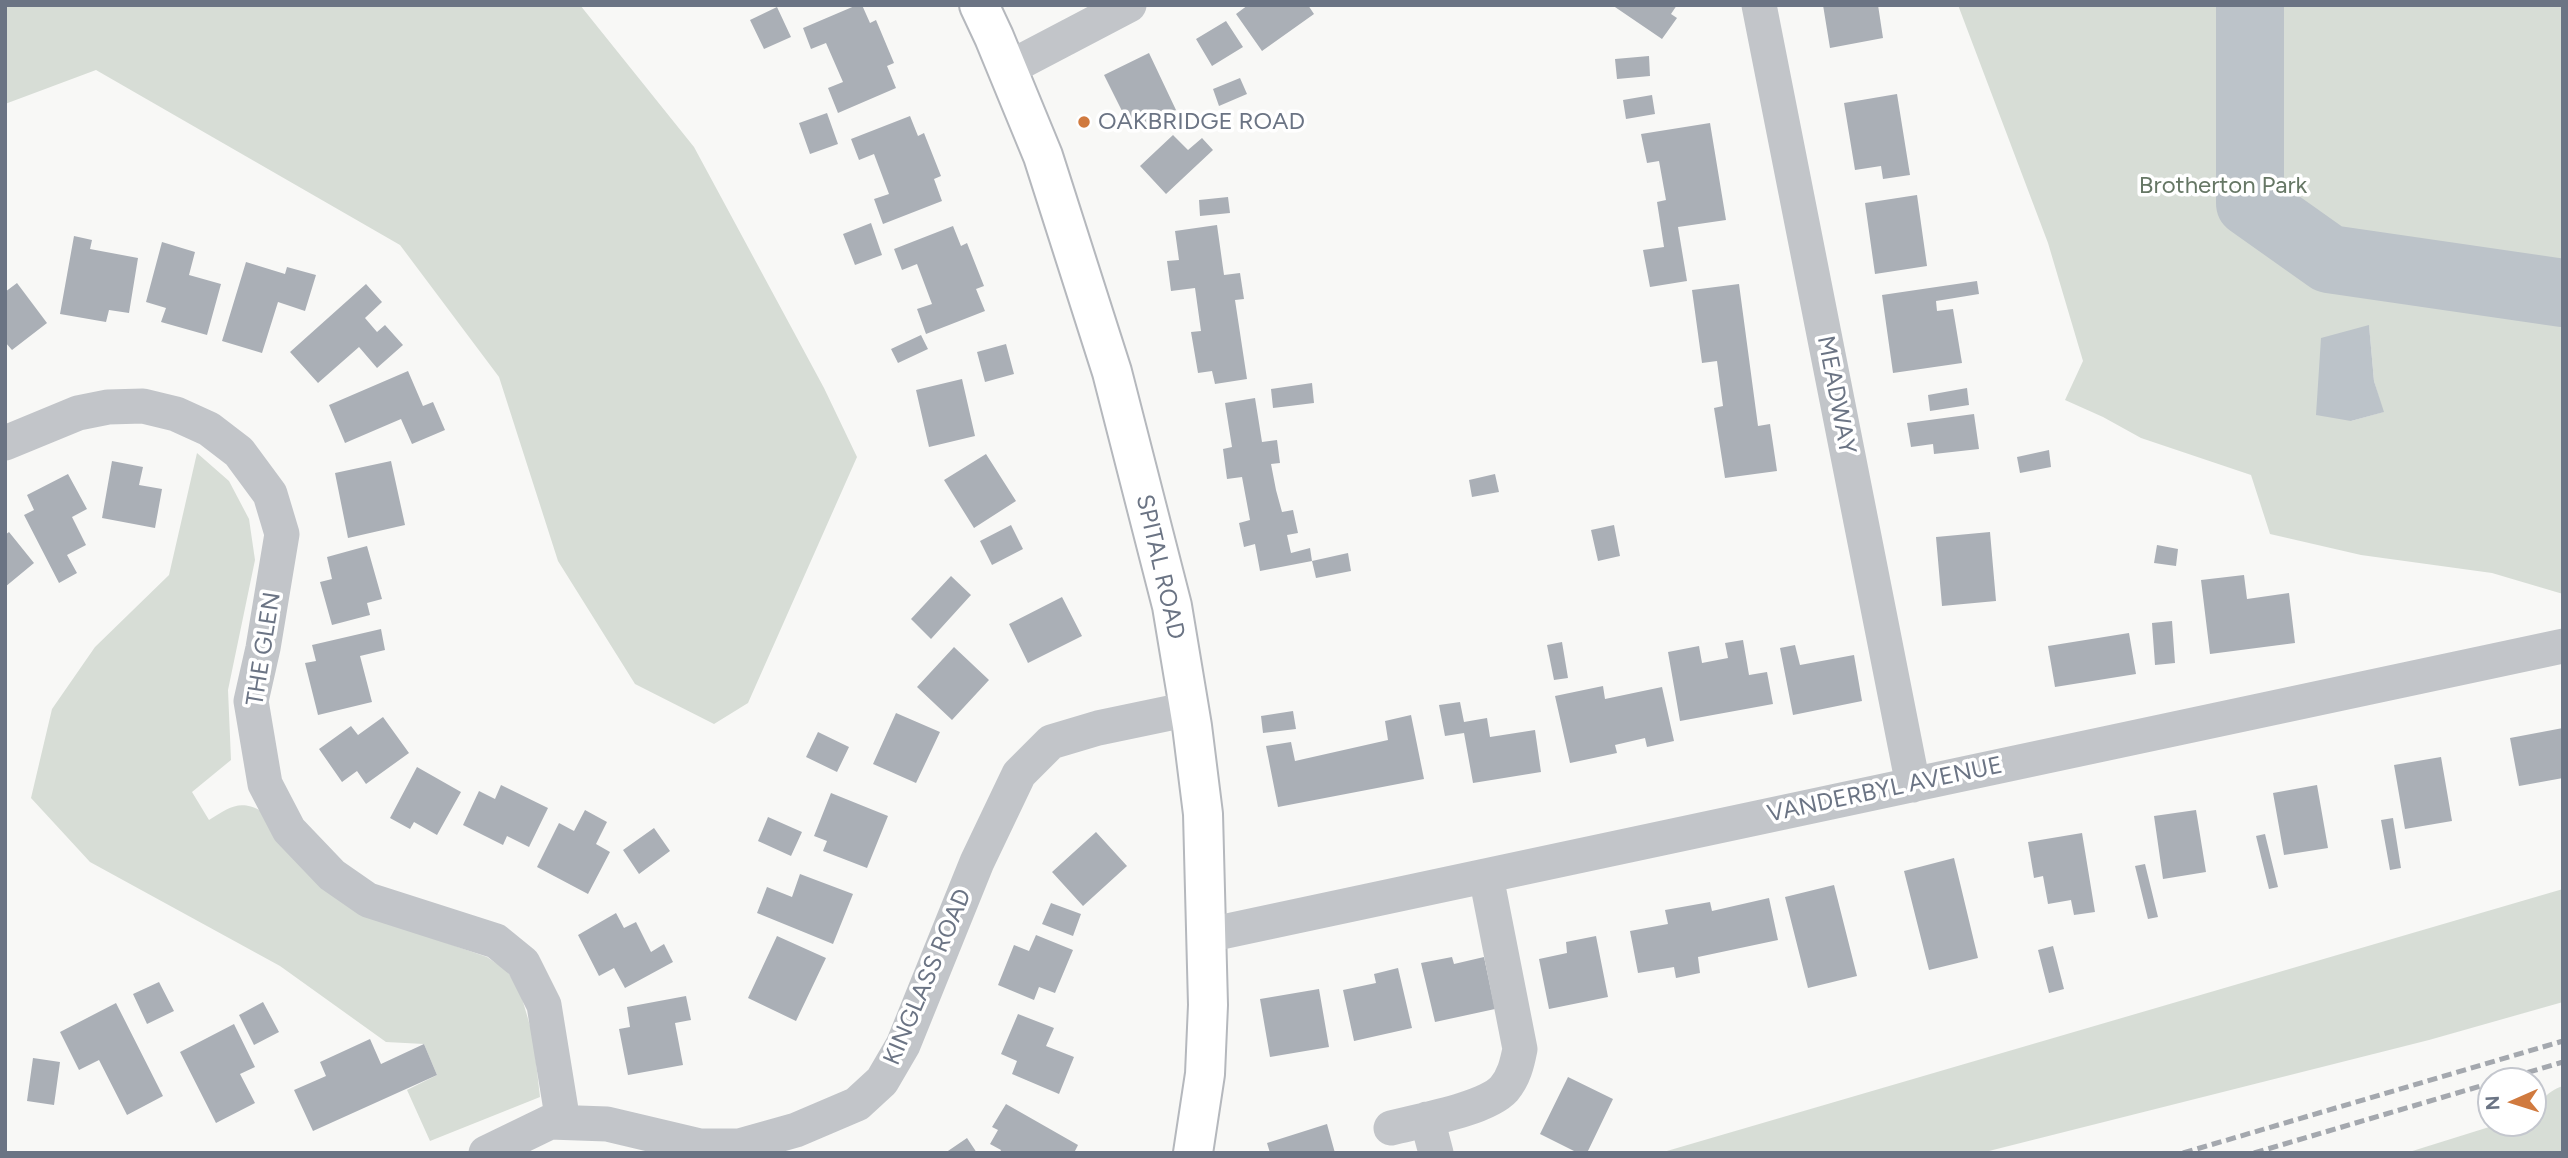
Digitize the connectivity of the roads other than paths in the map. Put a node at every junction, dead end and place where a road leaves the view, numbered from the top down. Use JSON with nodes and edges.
{"nodes":[{"id":1,"x":979,"y":5,"type":"edge"},
{"id":2,"x":1129,"y":5,"type":"edge"},
{"id":3,"x":1759,"y":5,"type":"edge"},
{"id":4,"x":1007,"y":69,"type":"junction"},
{"id":5,"x":5,"y":443,"type":"edge"},
{"id":6,"x":2563,"y":646,"type":"edge"},
{"id":7,"x":1189,"y":709,"type":"junction"},
{"id":8,"x":1913,"y":785,"type":"junction"},
{"id":9,"x":1486,"y":876,"type":"junction"},
{"id":10,"x":1208,"y":935,"type":"junction"},
{"id":11,"x":1427,"y":1119,"type":"junction"},
{"id":12,"x":563,"y":1122,"type":"junction"},
{"id":13,"x":1391,"y":1128,"type":"dead end"},
{"id":14,"x":486,"y":1153,"type":"edge"},
{"id":15,"x":1192,"y":1153,"type":"edge"},
{"id":16,"x":1436,"y":1153,"type":"edge"}],
"edges":[{"from":1,"to":4,"type":"main road","name":"SPITAL ROAD"},
{"from":2,"to":4,"type":"street"},
{"from":3,"to":8,"type":"street","name":"MEADWAY"},
{"from":4,"to":7,"type":"main road","name":"SPITAL ROAD"},
{"from":5,"to":12,"type":"street","name":"THE GLEN"},
{"from":6,"to":8,"type":"street","name":"VANDERBYL AVENUE"},
{"from":7,"to":10,"type":"main road","name":"SPITAL ROAD"},
{"from":7,"to":12,"type":"street","name":"KINGLASS ROAD"},
{"from":8,"to":9,"type":"street","name":"VANDERBYL AVENUE"},
{"from":9,"to":10,"type":"street","name":"VANDERBYL AVENUE"},
{"from":9,"to":11,"type":"street"},
{"from":10,"to":15,"type":"main road","name":"SPITAL ROAD"},
{"from":11,"to":13,"type":"street"},
{"from":11,"to":16,"type":"street"},
{"from":12,"to":14,"type":"street","name":"KINGLASS ROAD"}]}
